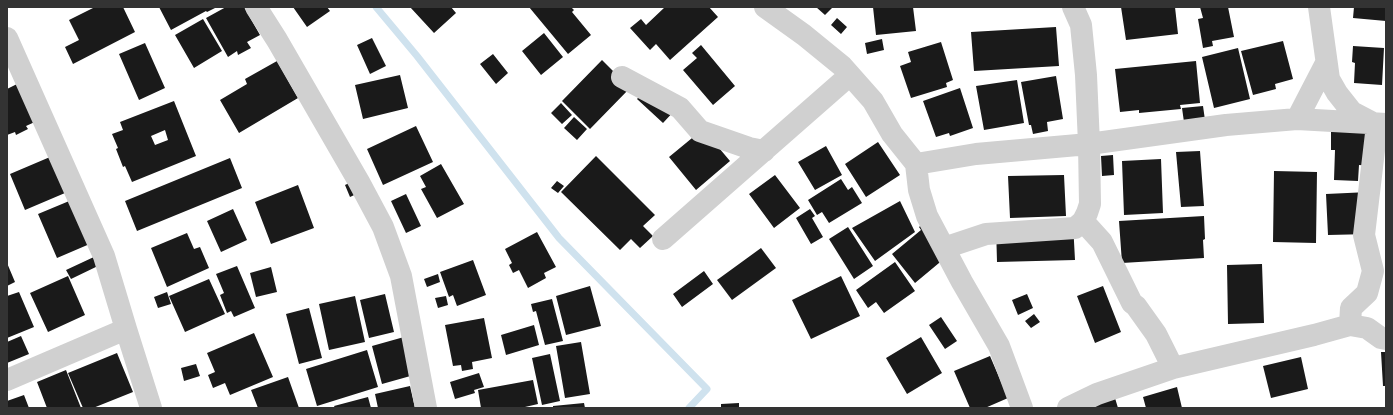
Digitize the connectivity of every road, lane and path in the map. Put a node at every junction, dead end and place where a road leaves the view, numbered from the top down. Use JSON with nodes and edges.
{"nodes":[{"id":1,"x":256,"y":7,"type":"edge"},
{"id":2,"x":765,"y":7,"type":"edge"},
{"id":3,"x":1073,"y":7,"type":"edge"},
{"id":4,"x":1318,"y":7,"type":"edge"},
{"id":5,"x":7,"y":38,"type":"edge"},
{"id":6,"x":1326,"y":63,"type":"junction"},
{"id":7,"x":850,"y":75,"type":"junction"},
{"id":8,"x":622,"y":77,"type":"dead end"},
{"id":9,"x":1297,"y":119,"type":"junction"},
{"id":10,"x":1382,"y":124,"type":"edge"},
{"id":11,"x":1089,"y":144,"type":"junction"},
{"id":12,"x":764,"y":151,"type":"junction"},
{"id":13,"x":916,"y":164,"type":"junction"},
{"id":14,"x":1083,"y":221,"type":"junction"},
{"id":15,"x":663,"y":239,"type":"dead end"},
{"id":16,"x":944,"y":248,"type":"junction"},
{"id":17,"x":1350,"y":325,"type":"junction"},
{"id":18,"x":126,"y":329,"type":"junction"},
{"id":19,"x":1386,"y":339,"type":"edge"},
{"id":20,"x":1173,"y":368,"type":"junction"},
{"id":21,"x":7,"y":380,"type":"edge"},
{"id":22,"x":151,"y":408,"type":"edge"},
{"id":23,"x":426,"y":408,"type":"edge"},
{"id":24,"x":1022,"y":408,"type":"edge"},
{"id":25,"x":1068,"y":408,"type":"edge"}],
"edges":[{"from":1,"to":23,"type":"street"},
{"from":2,"to":7,"type":"street"},
{"from":3,"to":11,"type":"street"},
{"from":4,"to":6,"type":"street"},
{"from":5,"to":18,"type":"street"},
{"from":6,"to":9,"type":"street"},
{"from":6,"to":10,"type":"street"},
{"from":7,"to":12,"type":"street"},
{"from":7,"to":13,"type":"street"},
{"from":8,"to":12,"type":"street"},
{"from":9,"to":10,"type":"street"},
{"from":9,"to":11,"type":"street"},
{"from":10,"to":17,"type":"street"},
{"from":11,"to":13,"type":"street"},
{"from":11,"to":14,"type":"street"},
{"from":12,"to":15,"type":"street"},
{"from":13,"to":16,"type":"street"},
{"from":14,"to":16,"type":"street"},
{"from":14,"to":20,"type":"street"},
{"from":16,"to":24,"type":"street"},
{"from":17,"to":19,"type":"street"},
{"from":17,"to":20,"type":"street"},
{"from":18,"to":21,"type":"street"},
{"from":18,"to":22,"type":"street"},
{"from":20,"to":25,"type":"street"}]}
